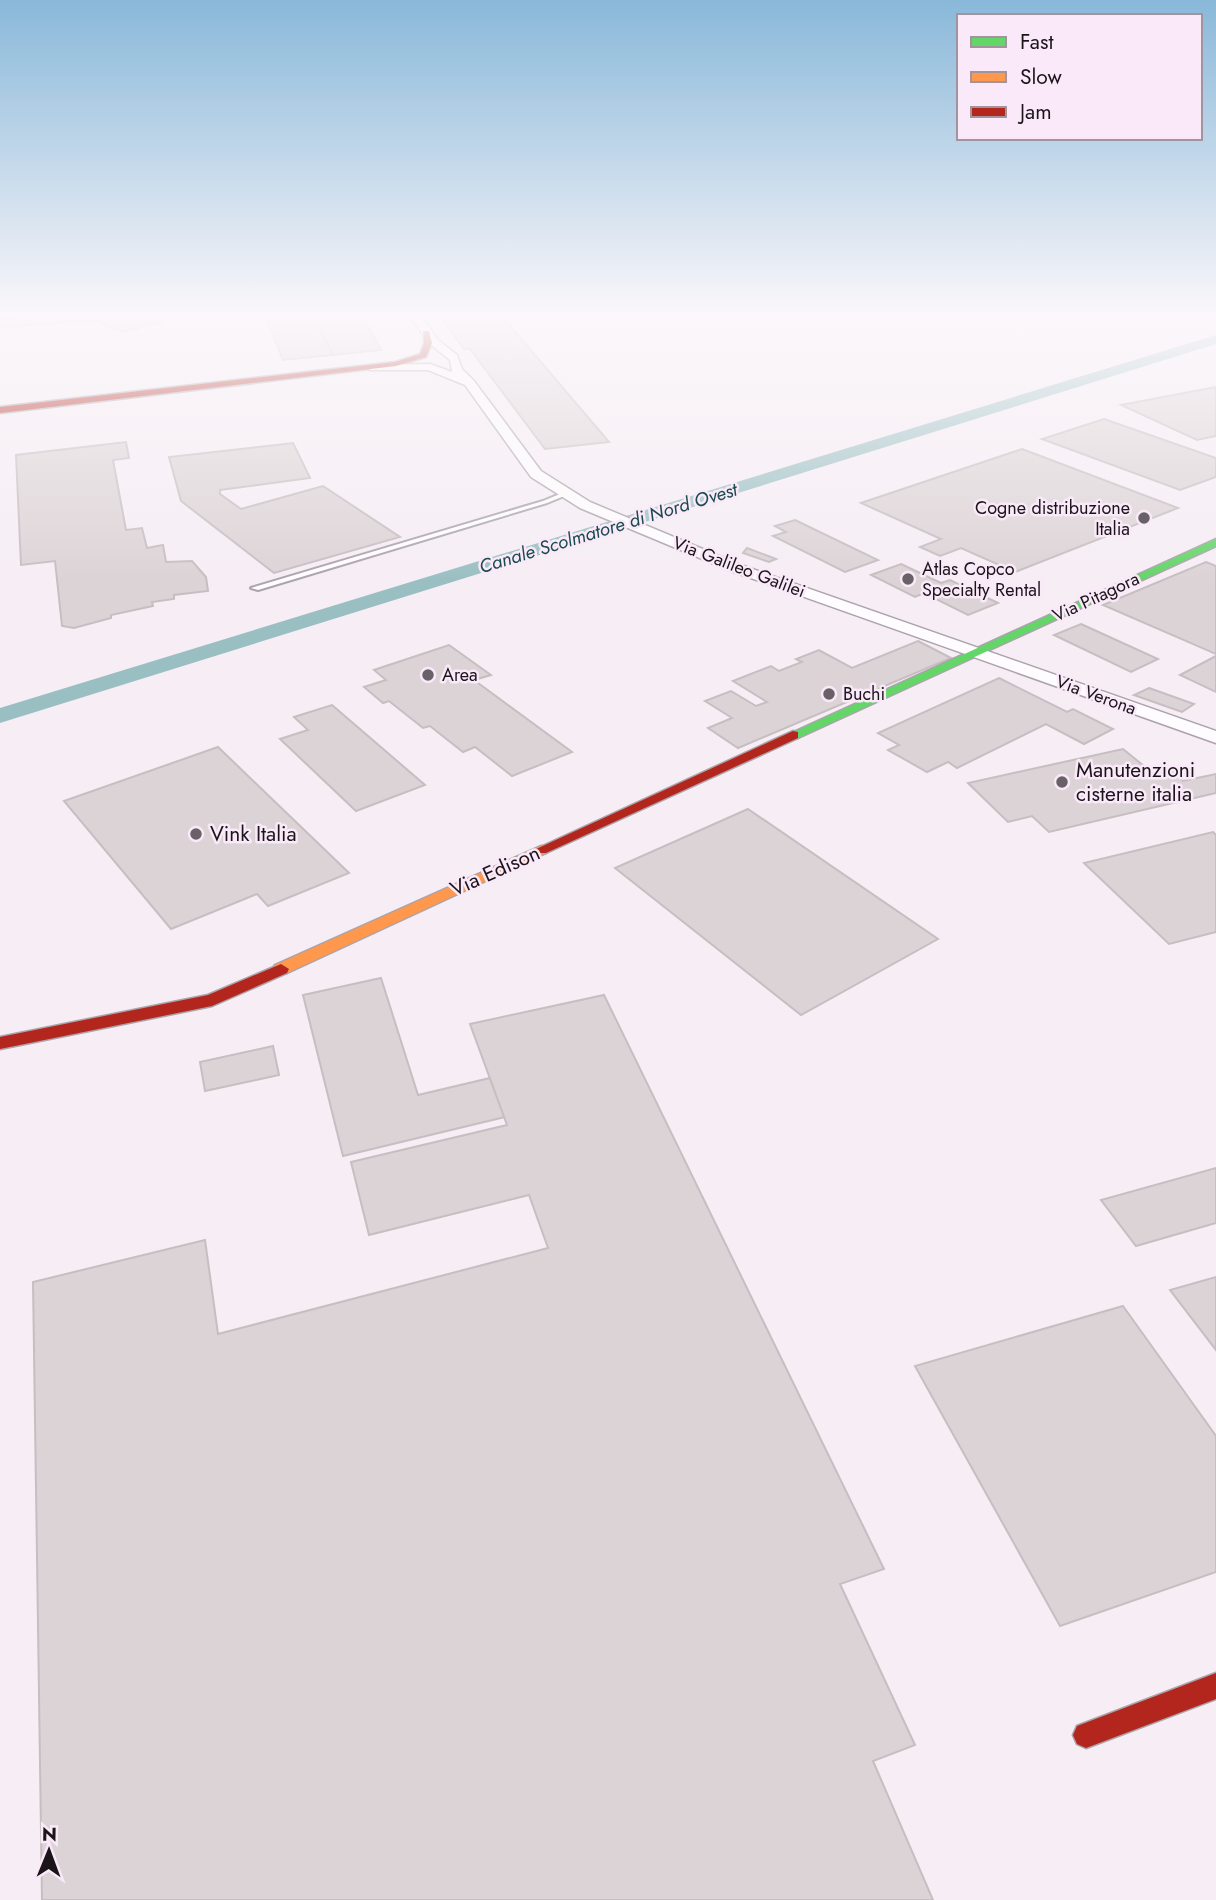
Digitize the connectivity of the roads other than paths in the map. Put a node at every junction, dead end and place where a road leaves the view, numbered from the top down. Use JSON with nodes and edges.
{"nodes":[{"id":1,"x":57,"y":404,"type":"edge"},
{"id":2,"x":484,"y":404,"type":"edge"},
{"id":3,"x":0,"y":410,"type":"edge"},
{"id":4,"x":567,"y":493,"type":"junction"},
{"id":5,"x":1216,"y":542,"type":"edge"},
{"id":6,"x":255,"y":588,"type":"dead end"},
{"id":7,"x":976,"y":652,"type":"junction"},
{"id":8,"x":1216,"y":737,"type":"edge"},
{"id":9,"x":0,"y":1043,"type":"edge"},
{"id":10,"x":1216,"y":1686,"type":"edge"},
{"id":11,"x":1086,"y":1735,"type":"dead end"}],
"edges":[{"from":1,"to":3,"type":"street"},
{"from":2,"to":4,"type":"street","name":"Via Galileo Galilei"},
{"from":4,"to":6,"type":"lane"},
{"from":4,"to":7,"type":"street","name":"Via Galileo Galilei"},
{"from":5,"to":7,"type":"street","name":"Via Pitagora"},
{"from":7,"to":8,"type":"street","name":"Via Verona"},
{"from":7,"to":9,"type":"street","name":"Via Edison"},
{"from":10,"to":11,"type":"street"}]}
